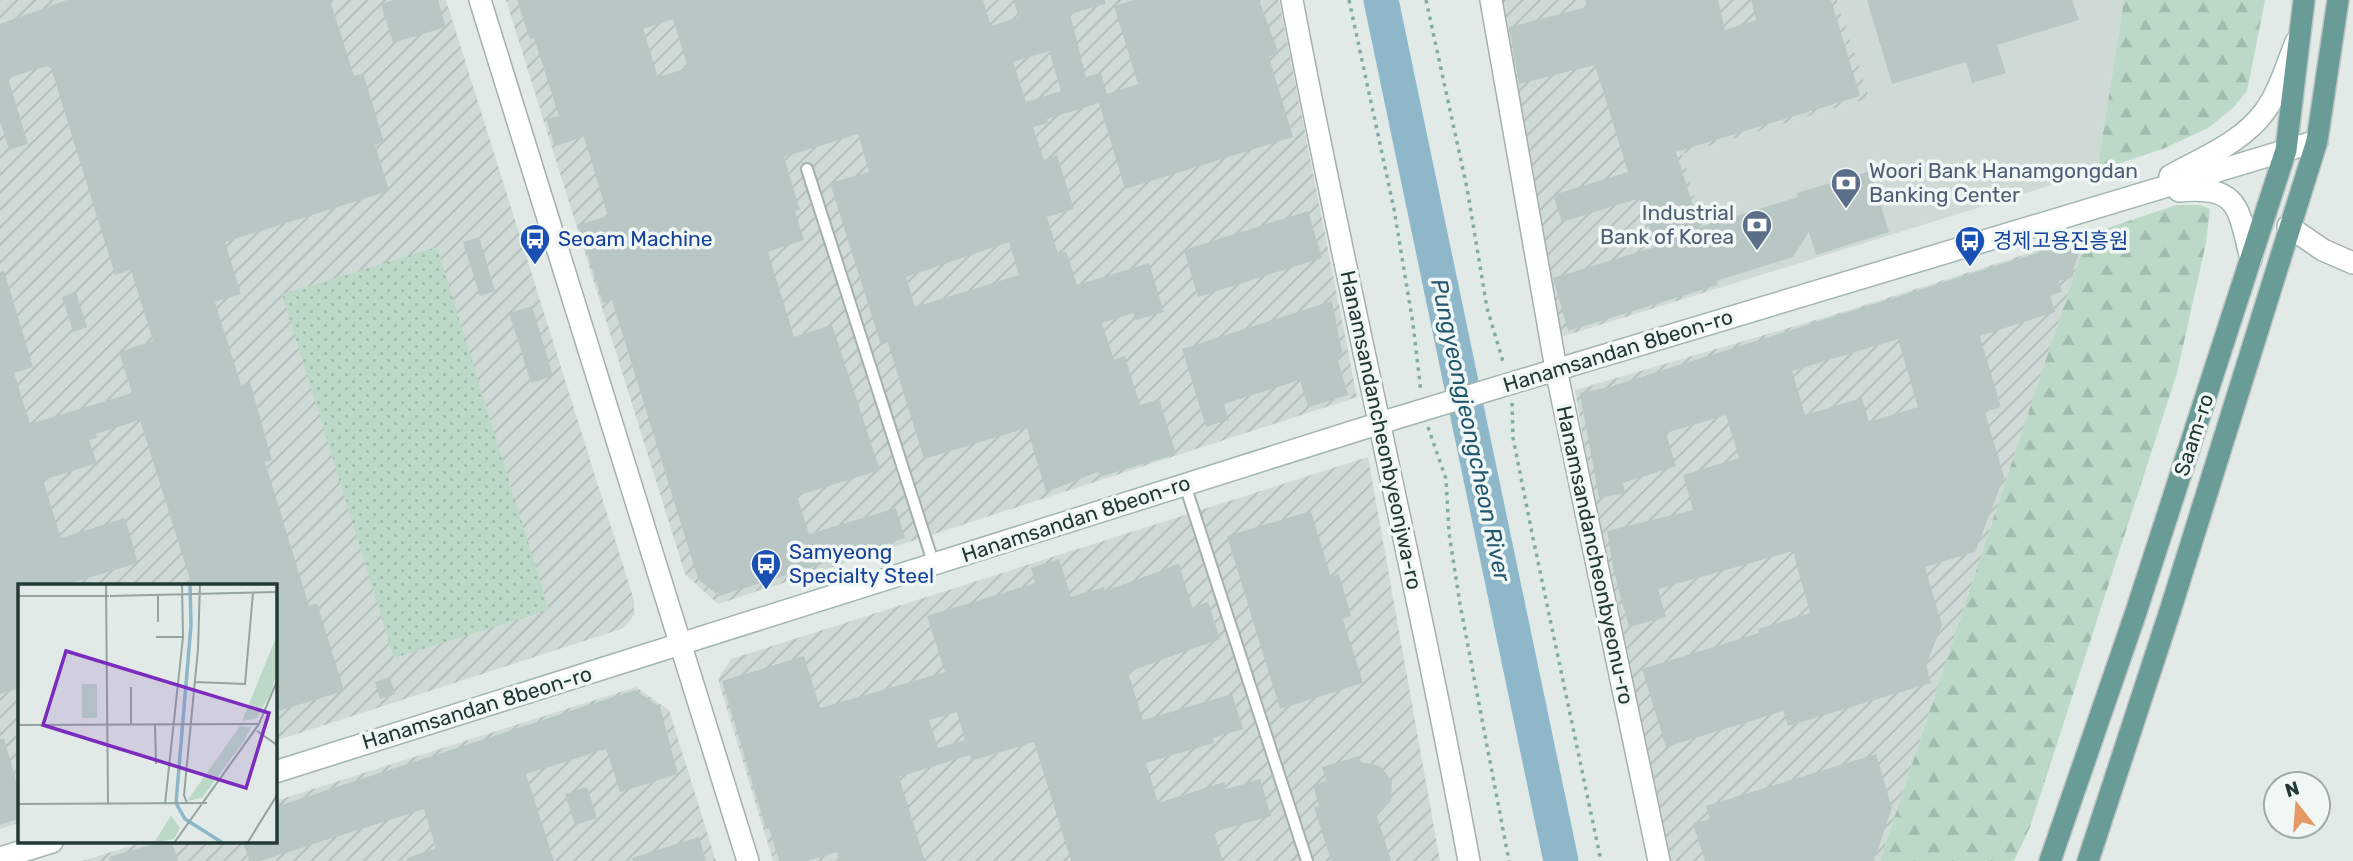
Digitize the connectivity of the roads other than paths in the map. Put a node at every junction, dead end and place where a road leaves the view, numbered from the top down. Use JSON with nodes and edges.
{"nodes":[{"id":1,"x":480,"y":0,"type":"edge"},
{"id":2,"x":1292,"y":0,"type":"edge"},
{"id":3,"x":1491,"y":0,"type":"edge"},
{"id":4,"x":2304,"y":0,"type":"edge"},
{"id":5,"x":2338,"y":0,"type":"edge"},
{"id":6,"x":2300,"y":34,"type":"junction"},
{"id":7,"x":2317,"y":141,"type":"junction"},
{"id":8,"x":2286,"y":150,"type":"junction"},
{"id":9,"x":807,"y":169,"type":"dead end"},
{"id":10,"x":2132,"y":197,"type":"junction"},
{"id":11,"x":2288,"y":226,"type":"junction"},
{"id":12,"x":2251,"y":259,"type":"junction"},
{"id":13,"x":2353,"y":263,"type":"edge"},
{"id":14,"x":1549,"y":372,"type":"junction"},
{"id":15,"x":1385,"y":421,"type":"junction"},
{"id":16,"x":1185,"y":485,"type":"junction"},
{"id":17,"x":934,"y":565,"type":"junction"},
{"id":18,"x":680,"y":645,"type":"junction"},
{"id":19,"x":276,"y":772,"type":"edge"},
{"id":20,"x":46,"y":844,"type":"edge"},
{"id":21,"x":0,"y":858,"type":"edge"},
{"id":22,"x":748,"y":861,"type":"edge"},
{"id":23,"x":1307,"y":861,"type":"edge"},
{"id":24,"x":1469,"y":861,"type":"edge"},
{"id":25,"x":1659,"y":861,"type":"edge"},
{"id":26,"x":2050,"y":861,"type":"edge"},
{"id":27,"x":2088,"y":861,"type":"edge"}],
"edges":[{"from":1,"to":18,"type":"street"},
{"from":2,"to":15,"type":"street","name":"Hanamsandancheonbyeonjwa-ro"},
{"from":3,"to":14,"type":"street","name":"Hanamsandancheonbyeonu-ro"},
{"from":4,"to":6,"type":"main road","name":"Saam-ro"},
{"from":5,"to":7,"type":"main road","name":"Saam-ro"},
{"from":6,"to":8,"type":"main road","name":"Saam-ro"},
{"from":6,"to":10,"type":"street"},
{"from":7,"to":8,"type":"street","name":"Hanamsandan 8beon-ro"},
{"from":7,"to":11,"type":"main road","name":"Saam-ro"},
{"from":8,"to":10,"type":"street","name":"Hanamsandan 8beon-ro"},
{"from":8,"to":12,"type":"main road","name":"Saam-ro"},
{"from":9,"to":17,"type":"lane"},
{"from":10,"to":12,"type":"street"},
{"from":10,"to":14,"type":"street","name":"Hanamsandan 8beon-ro"},
{"from":11,"to":13,"type":"street"},
{"from":11,"to":27,"type":"main road","name":"Saam-ro"},
{"from":12,"to":26,"type":"main road","name":"Saam-ro"},
{"from":14,"to":15,"type":"street","name":"Hanamsandan 8beon-ro","bridge":true},
{"from":14,"to":25,"type":"street","name":"Hanamsandancheonbyeonu-ro"},
{"from":15,"to":16,"type":"street","name":"Hanamsandan 8beon-ro"},
{"from":15,"to":24,"type":"street","name":"Hanamsandancheonbyeonjwa-ro"},
{"from":16,"to":17,"type":"street","name":"Hanamsandan 8beon-ro"},
{"from":16,"to":23,"type":"lane"},
{"from":17,"to":18,"type":"street","name":"Hanamsandan 8beon-ro"},
{"from":18,"to":19,"type":"street","name":"Hanamsandan 8beon-ro"},
{"from":18,"to":22,"type":"street"},
{"from":20,"to":21,"type":"street"}]}
